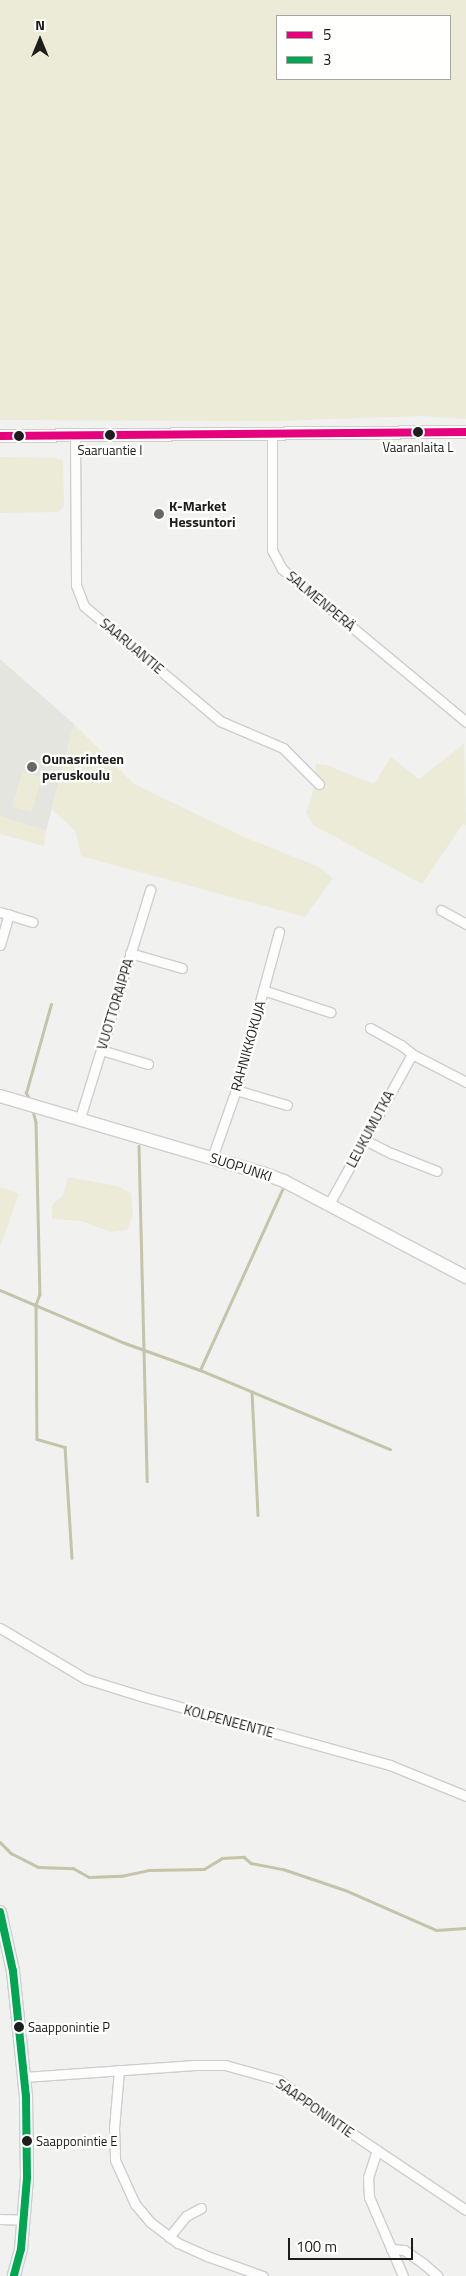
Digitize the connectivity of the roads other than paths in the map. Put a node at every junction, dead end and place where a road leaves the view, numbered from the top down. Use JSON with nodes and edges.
{"nodes":[{"id":1,"x":466,"y":432,"type":"edge"},
{"id":2,"x":272,"y":433,"type":"junction"},
{"id":3,"x":75,"y":435,"type":"junction"},
{"id":4,"x":0,"y":436,"type":"edge"},
{"id":5,"x":466,"y":722,"type":"edge"},
{"id":6,"x":319,"y":784,"type":"dead end"},
{"id":7,"x":150,"y":890,"type":"dead end"},
{"id":8,"x":441,"y":910,"type":"dead end"},
{"id":9,"x":4,"y":913,"type":"edge"},
{"id":10,"x":32,"y":922,"type":"dead end"},
{"id":11,"x":466,"y":924,"type":"edge"},
{"id":12,"x":280,"y":932,"type":"dead end"},
{"id":13,"x":0,"y":945,"type":"edge"},
{"id":14,"x":130,"y":953,"type":"junction"},
{"id":15,"x":182,"y":968,"type":"dead end"},
{"id":16,"x":263,"y":990,"type":"junction"},
{"id":17,"x":330,"y":1012,"type":"dead end"},
{"id":18,"x":370,"y":1028,"type":"dead end"},
{"id":19,"x":101,"y":1050,"type":"junction"},
{"id":20,"x":412,"y":1054,"type":"junction"},
{"id":21,"x":148,"y":1064,"type":"dead end"},
{"id":22,"x":466,"y":1082,"type":"edge"},
{"id":23,"x":236,"y":1090,"type":"junction"},
{"id":24,"x":0,"y":1096,"type":"edge"},
{"id":25,"x":287,"y":1104,"type":"dead end"},
{"id":26,"x":80,"y":1118,"type":"junction"},
{"id":27,"x":365,"y":1140,"type":"junction"},
{"id":28,"x":212,"y":1158,"type":"junction"},
{"id":29,"x":437,"y":1171,"type":"dead end"},
{"id":30,"x":329,"y":1204,"type":"junction"},
{"id":31,"x":466,"y":1277,"type":"edge"},
{"id":32,"x":0,"y":1628,"type":"edge"},
{"id":33,"x":466,"y":1796,"type":"edge"},
{"id":34,"x":0,"y":1912,"type":"edge"},
{"id":35,"x":119,"y":2070,"type":"junction"},
{"id":36,"x":24,"y":2077,"type":"junction"},
{"id":37,"x":377,"y":2150,"type":"junction"},
{"id":38,"x":201,"y":2208,"type":"dead end"},
{"id":39,"x":466,"y":2210,"type":"edge"},
{"id":40,"x":0,"y":2219,"type":"edge"},
{"id":41,"x":23,"y":2220,"type":"junction"},
{"id":42,"x":169,"y":2237,"type":"junction"},
{"id":43,"x":391,"y":2249,"type":"junction"},
{"id":44,"x":14,"y":2276,"type":"edge"},
{"id":45,"x":263,"y":2276,"type":"edge"},
{"id":46,"x":403,"y":2276,"type":"edge"},
{"id":47,"x":438,"y":2276,"type":"edge"}],
"edges":[{"from":1,"to":2,"type":"street"},
{"from":2,"to":3,"type":"street"},
{"from":2,"to":5,"type":"street","name":"SALMENPERÄ"},
{"from":3,"to":4,"type":"street"},
{"from":3,"to":6,"type":"street","name":"SAARUANTIE"},
{"from":7,"to":14,"type":"street","name":"VUOTTORAIPPA"},
{"from":8,"to":11,"type":"street"},
{"from":9,"to":10,"type":"street"},
{"from":9,"to":13,"type":"street"},
{"from":12,"to":16,"type":"street","name":"RAHNIKKOKUJA"},
{"from":14,"to":15,"type":"street"},
{"from":14,"to":19,"type":"street","name":"VUOTTORAIPPA"},
{"from":16,"to":17,"type":"street"},
{"from":16,"to":23,"type":"street","name":"RAHNIKKOKUJA"},
{"from":18,"to":20,"type":"street"},
{"from":19,"to":21,"type":"street"},
{"from":19,"to":26,"type":"street","name":"VUOTTORAIPPA"},
{"from":20,"to":22,"type":"street"},
{"from":20,"to":27,"type":"street","name":"LEUKUMUTKA"},
{"from":23,"to":25,"type":"street"},
{"from":23,"to":28,"type":"street","name":"RAHNIKKOKUJA"},
{"from":24,"to":26,"type":"street","name":"SUOPUNKI"},
{"from":26,"to":28,"type":"street","name":"SUOPUNKI"},
{"from":27,"to":29,"type":"street"},
{"from":27,"to":30,"type":"street","name":"LEUKUMUTKA"},
{"from":28,"to":30,"type":"street","name":"SUOPUNKI"},
{"from":30,"to":31,"type":"street","name":"SUOPUNKI"},
{"from":32,"to":33,"type":"street","name":"KOLPENEENTIE"},
{"from":34,"to":36,"type":"street"},
{"from":35,"to":36,"type":"street","name":"SAAPPONINTIE"},
{"from":35,"to":37,"type":"street","name":"SAAPPONINTIE"},
{"from":35,"to":42,"type":"street"},
{"from":36,"to":41,"type":"street"},
{"from":37,"to":39,"type":"street","name":"SAAPPONINTIE"},
{"from":37,"to":43,"type":"street"},
{"from":38,"to":42,"type":"street"},
{"from":40,"to":41,"type":"street"},
{"from":41,"to":44,"type":"street"},
{"from":42,"to":45,"type":"street"},
{"from":43,"to":46,"type":"street"},
{"from":43,"to":47,"type":"street"}]}
